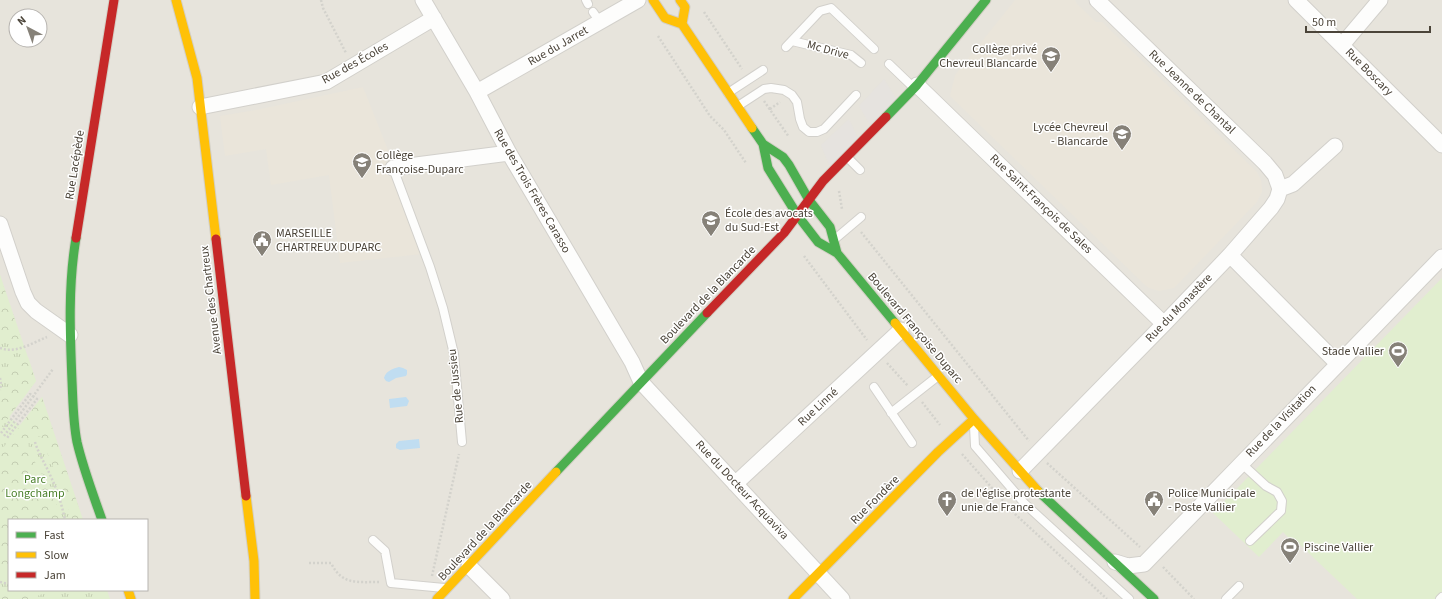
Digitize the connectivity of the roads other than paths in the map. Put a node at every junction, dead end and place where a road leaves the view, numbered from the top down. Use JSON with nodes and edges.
{"nodes":[{"id":1,"x":114,"y":0,"type":"edge"},
{"id":2,"x":176,"y":0,"type":"edge"},
{"id":3,"x":423,"y":0,"type":"edge"},
{"id":4,"x":638,"y":0,"type":"edge"},
{"id":5,"x":653,"y":0,"type":"edge"},
{"id":6,"x":986,"y":0,"type":"edge"},
{"id":7,"x":1097,"y":0,"type":"edge"},
{"id":8,"x":1296,"y":0,"type":"edge"},
{"id":9,"x":1380,"y":0,"type":"edge"},
{"id":10,"x":685,"y":3,"type":"edge"},
{"id":11,"x":831,"y":4,"type":"edge"},
{"id":12,"x":434,"y":18,"type":"junction"},
{"id":13,"x":682,"y":24,"type":"junction"},
{"id":14,"x":792,"y":41,"type":"junction"},
{"id":15,"x":1342,"y":45,"type":"junction"},
{"id":16,"x":786,"y":47,"type":"dead end"},
{"id":17,"x":874,"y":49,"type":"dead end"},
{"id":18,"x":861,"y":63,"type":"dead end"},
{"id":19,"x":889,"y":64,"type":"dead end"},
{"id":20,"x":764,"y":70,"type":"dead end"},
{"id":21,"x":915,"y":86,"type":"junction"},
{"id":22,"x":478,"y":92,"type":"junction"},
{"id":23,"x":728,"y":93,"type":"junction"},
{"id":24,"x":856,"y":95,"type":"dead end"},
{"id":25,"x":737,"y":106,"type":"junction"},
{"id":26,"x":200,"y":107,"type":"junction"},
{"id":27,"x":763,"y":144,"type":"junction"},
{"id":28,"x":1442,"y":145,"type":"edge"},
{"id":29,"x":1335,"y":146,"type":"dead end"},
{"id":30,"x":508,"y":153,"type":"junction"},
{"id":31,"x":847,"y":156,"type":"junction"},
{"id":32,"x":393,"y":168,"type":"joint"},
{"id":33,"x":860,"y":170,"type":"dead end"},
{"id":34,"x":1280,"y":189,"type":"junction"},
{"id":35,"x":809,"y":200,"type":"junction"},
{"id":36,"x":798,"y":216,"type":"junction"},
{"id":37,"x":861,"y":217,"type":"dead end"},
{"id":38,"x":0,"y":224,"type":"edge"},
{"id":39,"x":834,"y":240,"type":"junction"},
{"id":40,"x":837,"y":253,"type":"junction"},
{"id":41,"x":1230,"y":255,"type":"junction"},
{"id":42,"x":1442,"y":256,"type":"edge"},
{"id":43,"x":1164,"y":324,"type":"junction"},
{"id":44,"x":901,"y":330,"type":"junction"},
{"id":45,"x":70,"y":335,"type":"junction"},
{"id":46,"x":1338,"y":363,"type":"junction"},
{"id":47,"x":939,"y":376,"type":"junction"},
{"id":48,"x":641,"y":382,"type":"junction"},
{"id":49,"x":874,"y":387,"type":"dead end"},
{"id":50,"x":891,"y":413,"type":"junction"},
{"id":51,"x":974,"y":419,"type":"junction"},
{"id":52,"x":462,"y":442,"type":"road end"},
{"id":53,"x":912,"y":443,"type":"dead end"},
{"id":54,"x":1241,"y":463,"type":"junction"},
{"id":55,"x":1020,"y":471,"type":"junction"},
{"id":56,"x":735,"y":484,"type":"junction"},
{"id":57,"x":102,"y":519,"type":"edge"},
{"id":58,"x":373,"y":540,"type":"dead end"},
{"id":59,"x":1250,"y":540,"type":"dead end"},
{"id":60,"x":1113,"y":561,"type":"junction"},
{"id":61,"x":469,"y":566,"type":"junction"},
{"id":62,"x":819,"y":574,"type":"junction"},
{"id":63,"x":1239,"y":586,"type":"dead end"},
{"id":64,"x":447,"y":588,"type":"junction"},
{"id":65,"x":1442,"y":597,"type":"edge"},
{"id":66,"x":254,"y":599,"type":"edge"},
{"id":67,"x":437,"y":599,"type":"edge"},
{"id":68,"x":502,"y":599,"type":"edge"},
{"id":69,"x":793,"y":599,"type":"edge"},
{"id":70,"x":842,"y":599,"type":"edge"},
{"id":71,"x":1129,"y":599,"type":"edge"},
{"id":72,"x":1154,"y":599,"type":"edge"},
{"id":73,"x":1226,"y":599,"type":"edge"},
{"id":74,"x":1440,"y":599,"type":"edge"}],
"edges":[{"from":1,"to":45,"type":"main road","name":"Rue Lacépède"},
{"from":2,"to":26,"type":"main road","name":"Avenue des Chartreux"},
{"from":3,"to":12,"type":"street","name":"Rue des Trois Frères Carasso"},
{"from":4,"to":22,"type":"street","name":"Rue du Jarret"},
{"from":5,"to":13,"type":"main road"},
{"from":6,"to":21,"type":"main road","name":"Boulevard de la Blancarde"},
{"from":7,"to":34,"type":"street","name":"Rue Jeanne de Chantal"},
{"from":8,"to":15,"type":"street","name":"Rue Boscary"},
{"from":9,"to":15,"type":"street"},
{"from":10,"to":13,"type":"main road"},
{"from":11,"to":14,"type":"lane"},
{"from":11,"to":17,"type":"lane"},
{"from":12,"to":22,"type":"street","name":"Rue des Trois Frères Carasso"},
{"from":12,"to":26,"type":"street","name":"Rue des Écoles"},
{"from":13,"to":23,"type":"main road","name":"Boulevard Françoise Duparc"},
{"from":14,"to":16,"type":"lane"},
{"from":14,"to":18,"type":"lane","name":"Mc Drive"},
{"from":15,"to":28,"type":"street","name":"Rue Boscary"},
{"from":19,"to":21,"type":"lane"},
{"from":20,"to":23,"type":"lane"},
{"from":21,"to":31,"type":"main road","name":"Boulevard de la Blancarde"},
{"from":21,"to":43,"type":"street","name":"Rue Saint-François de Sales"},
{"from":22,"to":30,"type":"street","name":"Rue des Trois Frères Carasso"},
{"from":23,"to":25,"type":"main road","name":"Boulevard Françoise Duparc"},
{"from":24,"to":25,"type":"lane"},
{"from":25,"to":27,"type":"main road","name":"Boulevard Françoise Duparc"},
{"from":26,"to":66,"type":"main road","name":"Avenue des Chartreux"},
{"from":27,"to":35,"type":"main road","name":"Boulevard Françoise Duparc"},
{"from":27,"to":36,"type":"main road","name":"Boulevard Françoise Duparc"},
{"from":29,"to":34,"type":"street"},
{"from":30,"to":32,"type":"street"},
{"from":30,"to":48,"type":"street","name":"Rue des Trois Frères Carasso"},
{"from":31,"to":33,"type":"lane"},
{"from":31,"to":35,"type":"main road","name":"Boulevard de la Blancarde"},
{"from":32,"to":52,"type":"lane","name":"Rue de Jussieu"},
{"from":34,"to":41,"type":"street","name":"Rue du Monastère"},
{"from":35,"to":36,"type":"main road","name":"Boulevard de la Blancarde"},
{"from":35,"to":39,"type":"main road","name":"Boulevard Françoise Duparc"},
{"from":36,"to":40,"type":"main road","name":"Boulevard Françoise Duparc"},
{"from":36,"to":48,"type":"main road","name":"Boulevard de la Blancarde"},
{"from":37,"to":39,"type":"lane"},
{"from":38,"to":45,"type":"street"},
{"from":39,"to":40,"type":"main road","name":"Boulevard Françoise Duparc"},
{"from":40,"to":44,"type":"main road","name":"Boulevard Françoise Duparc"},
{"from":41,"to":43,"type":"street","name":"Rue du Monastère"},
{"from":41,"to":46,"type":"street"},
{"from":42,"to":46,"type":"street","name":"Rue de la Visitation"},
{"from":43,"to":55,"type":"street","name":"Rue du Monastère"},
{"from":44,"to":47,"type":"main road","name":"Boulevard Françoise Duparc"},
{"from":44,"to":56,"type":"street","name":"Rue Linné"},
{"from":45,"to":57,"type":"main road","name":"Rue Lacépède"},
{"from":46,"to":54,"type":"street","name":"Rue de la Visitation"},
{"from":47,"to":50,"type":"lane"},
{"from":47,"to":51,"type":"main road","name":"Boulevard Françoise Duparc"},
{"from":48,"to":56,"type":"street","name":"Rue du Docteur Acquaviva"},
{"from":48,"to":61,"type":"main road","name":"Boulevard de la Blancarde"},
{"from":49,"to":50,"type":"lane"},
{"from":50,"to":53,"type":"lane"},
{"from":51,"to":55,"type":"main road","name":"Boulevard Françoise Duparc"},
{"from":51,"to":62,"type":"main road","name":"Rue Fondère"},
{"from":51,"to":71,"type":"lane"},
{"from":54,"to":59,"type":"lane"},
{"from":54,"to":60,"type":"street","name":"Rue de la Visitation"},
{"from":55,"to":60,"type":"main road"},
{"from":56,"to":62,"type":"street","name":"Rue du Docteur Acquaviva"},
{"from":58,"to":64,"type":"lane"},
{"from":60,"to":72,"type":"main road"},
{"from":61,"to":64,"type":"main road","name":"Boulevard de la Blancarde"},
{"from":61,"to":68,"type":"street"},
{"from":62,"to":69,"type":"main road","name":"Rue Fondère"},
{"from":62,"to":70,"type":"street","name":"Rue du Docteur Acquaviva"},
{"from":63,"to":73,"type":"lane"},
{"from":64,"to":67,"type":"main road","name":"Boulevard de la Blancarde"},
{"from":65,"to":74,"type":"lane"}]}
